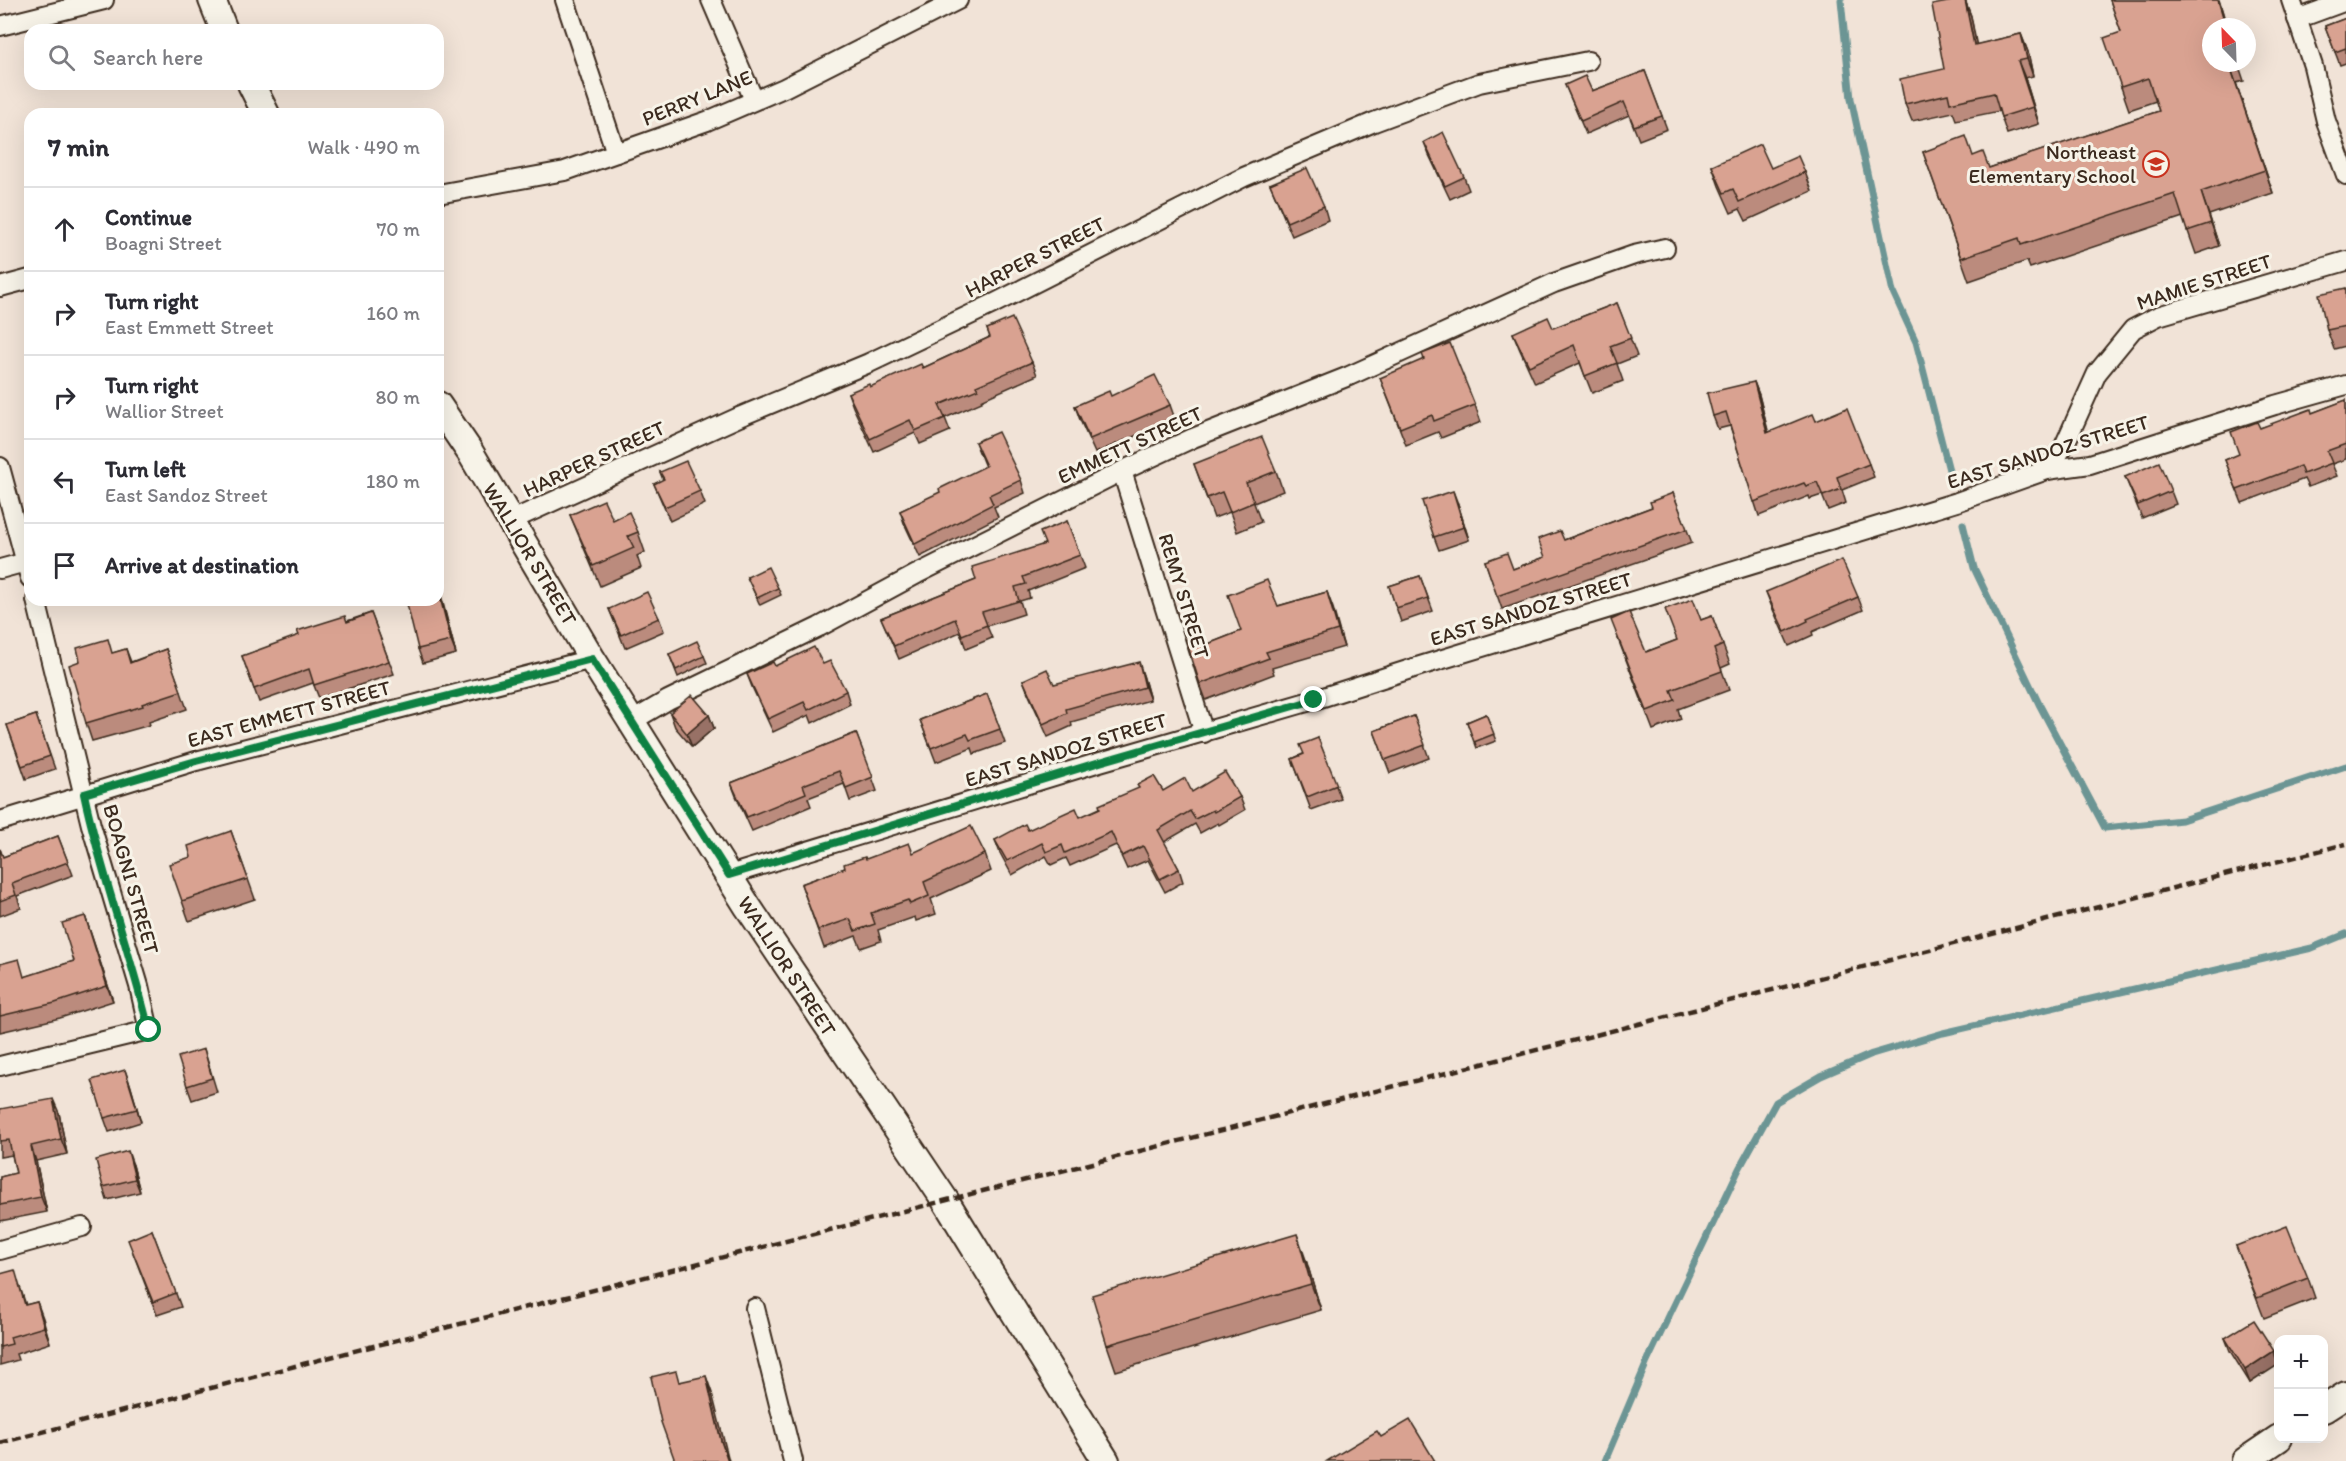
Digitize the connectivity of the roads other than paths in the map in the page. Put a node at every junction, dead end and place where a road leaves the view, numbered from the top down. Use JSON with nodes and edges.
{"nodes":[{"id":1,"x":104,"y":0,"type":"edge"},
{"id":2,"x":212,"y":0,"type":"edge"},
{"id":3,"x":565,"y":0,"type":"edge"},
{"id":4,"x":711,"y":0,"type":"edge"},
{"id":5,"x":958,"y":0,"type":"edge"},
{"id":6,"x":2291,"y":0,"type":"edge"},
{"id":7,"x":2346,"y":2,"type":"edge"},
{"id":8,"x":2297,"y":19,"type":"junction"},
{"id":9,"x":222,"y":24,"type":"edge"},
{"id":10,"x":0,"y":26,"type":"edge"},
{"id":11,"x":1588,"y":61,"type":"dead end"},
{"id":12,"x":254,"y":90,"type":"edge"},
{"id":13,"x":754,"y":100,"type":"junction"},
{"id":14,"x":263,"y":108,"type":"edge"},
{"id":15,"x":616,"y":153,"type":"junction"},
{"id":16,"x":2346,"y":175,"type":"edge"},
{"id":17,"x":444,"y":193,"type":"edge"},
{"id":18,"x":1665,"y":248,"type":"dead end"},
{"id":19,"x":2346,"y":261,"type":"edge"},
{"id":20,"x":24,"y":281,"type":"edge"},
{"id":21,"x":0,"y":287,"type":"edge"},
{"id":22,"x":2346,"y":385,"type":"edge"},
{"id":23,"x":444,"y":414,"type":"edge"},
{"id":24,"x":0,"y":466,"type":"edge"},
{"id":25,"x":1122,"y":471,"type":"junction"},
{"id":26,"x":2048,"y":471,"type":"junction"},
{"id":27,"x":510,"y":521,"type":"junction"},
{"id":28,"x":24,"y":555,"type":"edge"},
{"id":29,"x":0,"y":569,"type":"edge"},
{"id":30,"x":24,"y":570,"type":"edge"},
{"id":31,"x":37,"y":606,"type":"edge"},
{"id":32,"x":592,"y":659,"type":"junction"},
{"id":33,"x":632,"y":721,"type":"junction"},
{"id":34,"x":1204,"y":733,"type":"junction"},
{"id":35,"x":84,"y":794,"type":"junction"},
{"id":36,"x":0,"y":821,"type":"edge"},
{"id":37,"x":729,"y":875,"type":"junction"},
{"id":38,"x":0,"y":1066,"type":"edge"},
{"id":39,"x":82,"y":1227,"type":"dead end"},
{"id":40,"x":0,"y":1250,"type":"edge"},
{"id":41,"x":755,"y":1308,"type":"dead end"},
{"id":42,"x":2346,"y":1395,"type":"edge"},
{"id":43,"x":2328,"y":1406,"type":"edge"},
{"id":44,"x":2274,"y":1441,"type":"edge"},
{"id":45,"x":793,"y":1461,"type":"edge"},
{"id":46,"x":1106,"y":1461,"type":"edge"},
{"id":47,"x":2246,"y":1461,"type":"edge"}],
"edges":[{"from":1,"to":10,"type":"street"},
{"from":2,"to":9,"type":"street"},
{"from":3,"to":15,"type":"street"},
{"from":4,"to":13,"type":"street"},
{"from":5,"to":13,"type":"street","name":"PERRY LANE"},
{"from":6,"to":8,"type":"street"},
{"from":7,"to":8,"type":"street"},
{"from":8,"to":16,"type":"street"},
{"from":11,"to":27,"type":"street","name":"HARPER STREET"},
{"from":12,"to":14,"type":"street"},
{"from":13,"to":15,"type":"street","name":"PERRY LANE"},
{"from":15,"to":17,"type":"street","name":"PERRY LANE"},
{"from":18,"to":25,"type":"street","name":"EMMETT STREET"},
{"from":19,"to":26,"type":"street","name":"MAMIE STREET"},
{"from":20,"to":21,"type":"street"},
{"from":22,"to":26,"type":"street","name":"EAST SANDOZ STREET"},
{"from":23,"to":27,"type":"street","name":"WALLIOR STREET"},
{"from":24,"to":28,"type":"street"},
{"from":25,"to":33,"type":"street","name":"EMMETT STREET"},
{"from":25,"to":34,"type":"street","name":"REMY STREET"},
{"from":26,"to":34,"type":"street","name":"EAST SANDOZ STREET"},
{"from":27,"to":32,"type":"street","name":"WALLIOR STREET"},
{"from":29,"to":30,"type":"street"},
{"from":31,"to":35,"type":"street","name":"BOAGNI STREET"},
{"from":32,"to":33,"type":"street","name":"WALLIOR STREET"},
{"from":32,"to":35,"type":"street","name":"EAST EMMETT STREET"},
{"from":33,"to":37,"type":"street","name":"WALLIOR STREET"},
{"from":34,"to":37,"type":"street","name":"EAST SANDOZ STREET"},
{"from":35,"to":36,"type":"street","name":"EAST EMMETT STREET"},
{"from":35,"to":38,"type":"street","name":"BOAGNI STREET"},
{"from":37,"to":46,"type":"street","name":"WALLIOR STREET"},
{"from":39,"to":40,"type":"street"},
{"from":41,"to":45,"type":"street"},
{"from":42,"to":43,"type":"street"},
{"from":44,"to":47,"type":"street"}]}
